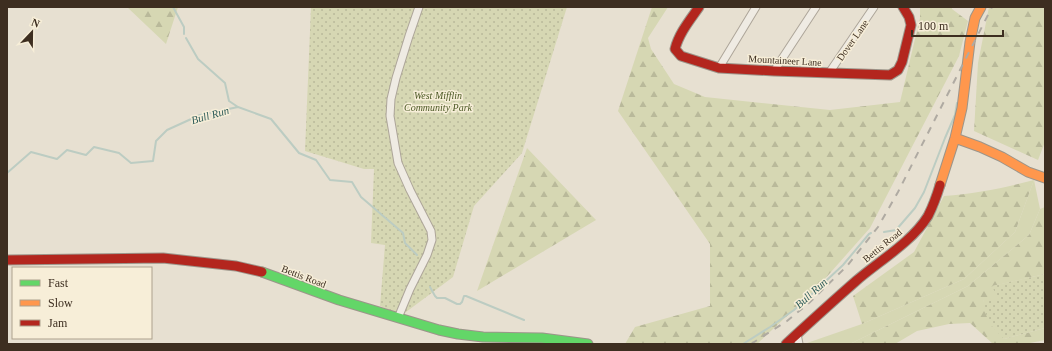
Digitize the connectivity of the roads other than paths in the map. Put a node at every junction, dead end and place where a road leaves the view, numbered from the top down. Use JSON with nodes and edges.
{"nodes":[{"id":1,"x":419,"y":7,"type":"edge"},
{"id":2,"x":699,"y":7,"type":"edge"},
{"id":3,"x":756,"y":7,"type":"edge"},
{"id":4,"x":816,"y":7,"type":"edge"},
{"id":5,"x":874,"y":7,"type":"edge"},
{"id":6,"x":903,"y":7,"type":"edge"},
{"id":7,"x":981,"y":7,"type":"edge"},
{"id":8,"x":719,"y":68,"type":"junction"},
{"id":9,"x":774,"y":71,"type":"junction"},
{"id":10,"x":829,"y":73,"type":"junction"},
{"id":11,"x":955,"y":138,"type":"junction"},
{"id":12,"x":1045,"y":178,"type":"edge"},
{"id":13,"x":7,"y":260,"type":"edge"},
{"id":14,"x":398,"y":318,"type":"junction"},
{"id":15,"x":797,"y":334,"type":"junction"},
{"id":16,"x":588,"y":344,"type":"edge"},
{"id":17,"x":786,"y":344,"type":"edge"},
{"id":18,"x":799,"y":344,"type":"edge"}],
"edges":[{"from":1,"to":14,"type":"street"},
{"from":2,"to":8,"type":"street","name":"Mountaineer Lane"},
{"from":3,"to":8,"type":"street"},
{"from":4,"to":9,"type":"street"},
{"from":5,"to":10,"type":"street","name":"Dover Lane"},
{"from":6,"to":10,"type":"street","name":"Mountaineer Lane"},
{"from":7,"to":11,"type":"street","name":"Bettis Road"},
{"from":8,"to":9,"type":"street","name":"Mountaineer Lane"},
{"from":9,"to":10,"type":"street","name":"Mountaineer Lane"},
{"from":11,"to":12,"type":"street"},
{"from":11,"to":15,"type":"street","name":"Bettis Road"},
{"from":13,"to":14,"type":"street","name":"Bettis Road"},
{"from":14,"to":16,"type":"street","name":"Bettis Road"},
{"from":15,"to":17,"type":"street","name":"Bettis Road"},
{"from":15,"to":18,"type":"street"}]}
